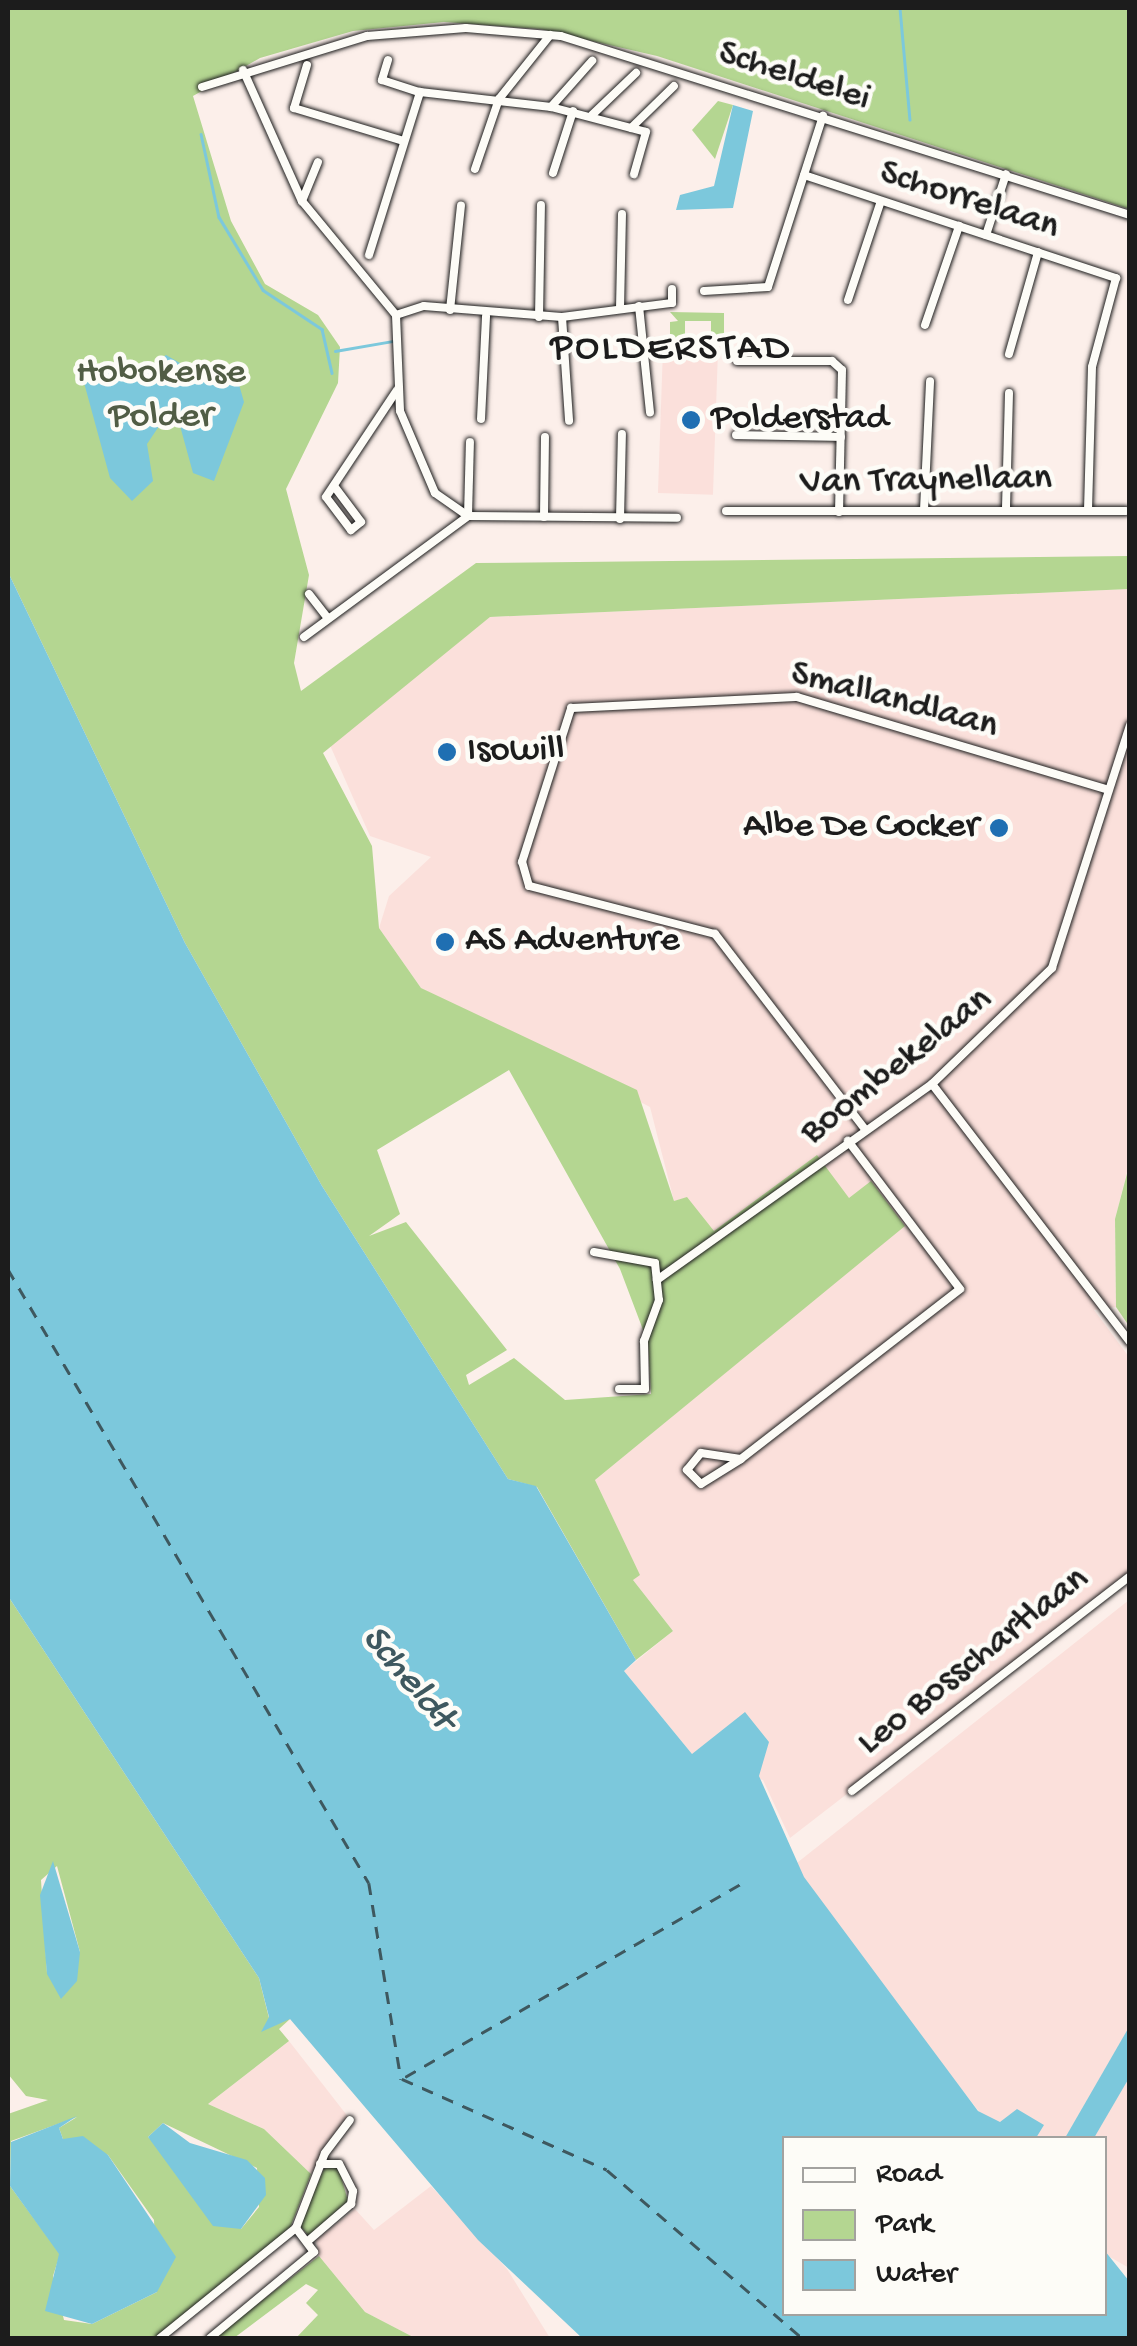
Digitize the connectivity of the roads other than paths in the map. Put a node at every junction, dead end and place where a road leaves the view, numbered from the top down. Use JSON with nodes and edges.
{"nodes":[{"id":1,"x":550,"y":34,"type":"junction"},
{"id":2,"x":388,"y":60,"type":"dead end"},
{"id":3,"x":592,"y":61,"type":"dead end"},
{"id":4,"x":307,"y":65,"type":"dead end"},
{"id":5,"x":243,"y":70,"type":"junction"},
{"id":6,"x":636,"y":73,"type":"dead end"},
{"id":7,"x":674,"y":86,"type":"dead end"},
{"id":8,"x":202,"y":87,"type":"dead end"},
{"id":9,"x":420,"y":92,"type":"junction"},
{"id":10,"x":499,"y":99,"type":"junction"},
{"id":11,"x":550,"y":106,"type":"junction"},
{"id":12,"x":573,"y":111,"type":"junction"},
{"id":13,"x":592,"y":115,"type":"junction"},
{"id":14,"x":823,"y":116,"type":"junction"},
{"id":15,"x":631,"y":128,"type":"junction"},
{"id":16,"x":403,"y":141,"type":"junction"},
{"id":17,"x":318,"y":162,"type":"dead end"},
{"id":18,"x":475,"y":169,"type":"dead end"},
{"id":19,"x":553,"y":173,"type":"dead end"},
{"id":20,"x":634,"y":174,"type":"dead end"},
{"id":21,"x":1006,"y":174,"type":"junction"},
{"id":22,"x":804,"y":175,"type":"junction"},
{"id":23,"x":302,"y":201,"type":"junction"},
{"id":24,"x":881,"y":201,"type":"junction"},
{"id":25,"x":461,"y":206,"type":"dead end"},
{"id":26,"x":541,"y":206,"type":"dead end"},
{"id":27,"x":622,"y":214,"type":"dead end"},
{"id":28,"x":1130,"y":215,"type":"edge"},
{"id":29,"x":959,"y":226,"type":"junction"},
{"id":30,"x":986,"y":235,"type":"junction"},
{"id":31,"x":1038,"y":252,"type":"junction"},
{"id":32,"x":369,"y":254,"type":"dead end"},
{"id":33,"x":672,"y":289,"type":"dead end"},
{"id":34,"x":704,"y":291,"type":"dead end"},
{"id":35,"x":848,"y":300,"type":"dead end"},
{"id":36,"x":639,"y":306,"type":"junction"},
{"id":37,"x":620,"y":309,"type":"junction"},
{"id":38,"x":450,"y":310,"type":"junction"},
{"id":39,"x":396,"y":315,"type":"junction"},
{"id":40,"x":486,"y":316,"type":"junction"},
{"id":41,"x":562,"y":316,"type":"junction"},
{"id":42,"x":539,"y":317,"type":"junction"},
{"id":43,"x":925,"y":324,"type":"dead end"},
{"id":44,"x":1009,"y":354,"type":"dead end"},
{"id":45,"x":737,"y":361,"type":"dead end"},
{"id":46,"x":930,"y":381,"type":"dead end"},
{"id":47,"x":397,"y":390,"type":"junction"},
{"id":48,"x":1009,"y":393,"type":"dead end"},
{"id":49,"x":650,"y":412,"type":"dead end"},
{"id":50,"x":380,"y":416,"type":"junction"},
{"id":51,"x":482,"y":419,"type":"dead end"},
{"id":52,"x":402,"y":421,"type":"junction"},
{"id":53,"x":569,"y":421,"type":"dead end"},
{"id":54,"x":622,"y":434,"type":"dead end"},
{"id":55,"x":736,"y":435,"type":"dead end"},
{"id":56,"x":545,"y":437,"type":"dead end"},
{"id":57,"x":841,"y":437,"type":"junction"},
{"id":58,"x":470,"y":442,"type":"dead end"},
{"id":59,"x":334,"y":486,"type":"junction"},
{"id":60,"x":1006,"y":508,"type":"junction"},
{"id":61,"x":1088,"y":508,"type":"junction"},
{"id":62,"x":924,"y":510,"type":"junction"},
{"id":63,"x":726,"y":511,"type":"dead end"},
{"id":64,"x":1126,"y":511,"type":"dead end"},
{"id":65,"x":838,"y":512,"type":"junction"},
{"id":66,"x":468,"y":516,"type":"junction"},
{"id":67,"x":544,"y":517,"type":"junction"},
{"id":68,"x":620,"y":518,"type":"junction"},
{"id":69,"x":677,"y":518,"type":"dead end"},
{"id":70,"x":309,"y":594,"type":"dead end"},
{"id":71,"x":328,"y":618,"type":"junction"},
{"id":72,"x":304,"y":637,"type":"dead end"},
{"id":73,"x":1130,"y":725,"type":"edge"},
{"id":74,"x":1106,"y":789,"type":"junction"},
{"id":75,"x":932,"y":1084,"type":"junction"},
{"id":76,"x":864,"y":1128,"type":"junction"},
{"id":77,"x":848,"y":1141,"type":"junction"},
{"id":78,"x":594,"y":1252,"type":"dead end"},
{"id":79,"x":657,"y":1280,"type":"junction"},
{"id":80,"x":1130,"y":1342,"type":"edge"},
{"id":81,"x":619,"y":1389,"type":"dead end"},
{"id":82,"x":740,"y":1458,"type":"junction"},
{"id":83,"x":1130,"y":1576,"type":"edge"},
{"id":84,"x":852,"y":1791,"type":"dead end"},
{"id":85,"x":350,"y":2120,"type":"dead end"},
{"id":86,"x":319,"y":2165,"type":"junction"},
{"id":87,"x":296,"y":2228,"type":"junction"},
{"id":88,"x":308,"y":2241,"type":"junction"},
{"id":89,"x":160,"y":2338,"type":"edge"},
{"id":90,"x":210,"y":2338,"type":"edge"}],
"edges":[{"from":1,"to":5,"type":"street","name":"Scheldelei"},
{"from":1,"to":10,"type":"street"},
{"from":1,"to":14,"type":"street","name":"Scheldelei"},
{"from":2,"to":9,"type":"street"},
{"from":3,"to":11,"type":"street"},
{"from":4,"to":16,"type":"street"},
{"from":5,"to":8,"type":"street","name":"Scheldelei"},
{"from":5,"to":23,"type":"street"},
{"from":6,"to":13,"type":"street"},
{"from":7,"to":15,"type":"street"},
{"from":9,"to":10,"type":"street"},
{"from":9,"to":16,"type":"street"},
{"from":10,"to":11,"type":"street"},
{"from":10,"to":18,"type":"street"},
{"from":11,"to":12,"type":"street"},
{"from":12,"to":13,"type":"street"},
{"from":12,"to":19,"type":"street"},
{"from":13,"to":15,"type":"street"},
{"from":14,"to":21,"type":"street","name":"Scheldelei"},
{"from":14,"to":22,"type":"street"},
{"from":15,"to":20,"type":"street"},
{"from":16,"to":32,"type":"street"},
{"from":17,"to":23,"type":"street"},
{"from":21,"to":28,"type":"street","name":"Scheldelei"},
{"from":21,"to":30,"type":"street"},
{"from":22,"to":24,"type":"street","name":"Schorrelaan"},
{"from":22,"to":34,"type":"street"},
{"from":23,"to":39,"type":"street"},
{"from":24,"to":29,"type":"street","name":"Schorrelaan"},
{"from":24,"to":35,"type":"street"},
{"from":25,"to":38,"type":"street"},
{"from":26,"to":42,"type":"street"},
{"from":27,"to":37,"type":"street"},
{"from":29,"to":30,"type":"street","name":"Schorrelaan"},
{"from":29,"to":43,"type":"street"},
{"from":30,"to":31,"type":"street","name":"Schorrelaan"},
{"from":31,"to":44,"type":"street"},
{"from":31,"to":61,"type":"street","name":"Schorrelaan"},
{"from":33,"to":36,"type":"street"},
{"from":36,"to":37,"type":"street"},
{"from":36,"to":49,"type":"street"},
{"from":37,"to":41,"type":"street"},
{"from":38,"to":39,"type":"street"},
{"from":38,"to":40,"type":"street"},
{"from":39,"to":47,"type":"street"},
{"from":40,"to":42,"type":"street"},
{"from":40,"to":51,"type":"street"},
{"from":41,"to":42,"type":"street"},
{"from":41,"to":53,"type":"street"},
{"from":45,"to":57,"type":"street"},
{"from":46,"to":62,"type":"street"},
{"from":47,"to":50,"type":"street"},
{"from":47,"to":52,"type":"street"},
{"from":48,"to":60,"type":"street"},
{"from":50,"to":52,"type":"street"},
{"from":50,"to":59,"type":"street"},
{"from":52,"to":66,"type":"street"},
{"from":54,"to":68,"type":"street"},
{"from":55,"to":57,"type":"street"},
{"from":56,"to":67,"type":"street"},
{"from":57,"to":65,"type":"street"},
{"from":58,"to":66,"type":"street"},
{"from":59,"to":59,"type":"street"},
{"from":60,"to":61,"type":"street","name":"Van Traynellaan"},
{"from":60,"to":62,"type":"street","name":"Van Traynellaan"},
{"from":61,"to":64,"type":"street","name":"Van Traynellaan"},
{"from":62,"to":65,"type":"street","name":"Van Traynellaan"},
{"from":63,"to":65,"type":"street","name":"Van Traynellaan"},
{"from":66,"to":67,"type":"street"},
{"from":66,"to":71,"type":"street"},
{"from":67,"to":68,"type":"street"},
{"from":68,"to":69,"type":"street"},
{"from":70,"to":71,"type":"street"},
{"from":71,"to":72,"type":"street"},
{"from":73,"to":74,"type":"street","name":"Boombekelaan"},
{"from":74,"to":75,"type":"street","name":"Boombekelaan"},
{"from":74,"to":76,"type":"street","name":"Smallandlaan"},
{"from":75,"to":76,"type":"street","name":"Boombekelaan"},
{"from":75,"to":80,"type":"street"},
{"from":76,"to":77,"type":"street","name":"Boombekelaan"},
{"from":77,"to":79,"type":"street","name":"Boombekelaan"},
{"from":77,"to":82,"type":"street"},
{"from":78,"to":79,"type":"street"},
{"from":79,"to":81,"type":"street"},
{"from":82,"to":82,"type":"street"},
{"from":83,"to":84,"type":"street","name":"Leo Bosschartlaan"},
{"from":85,"to":86,"type":"street"},
{"from":86,"to":87,"type":"street"},
{"from":86,"to":88,"type":"street"},
{"from":87,"to":88,"type":"street"},
{"from":87,"to":89,"type":"street"},
{"from":88,"to":90,"type":"street"}]}
